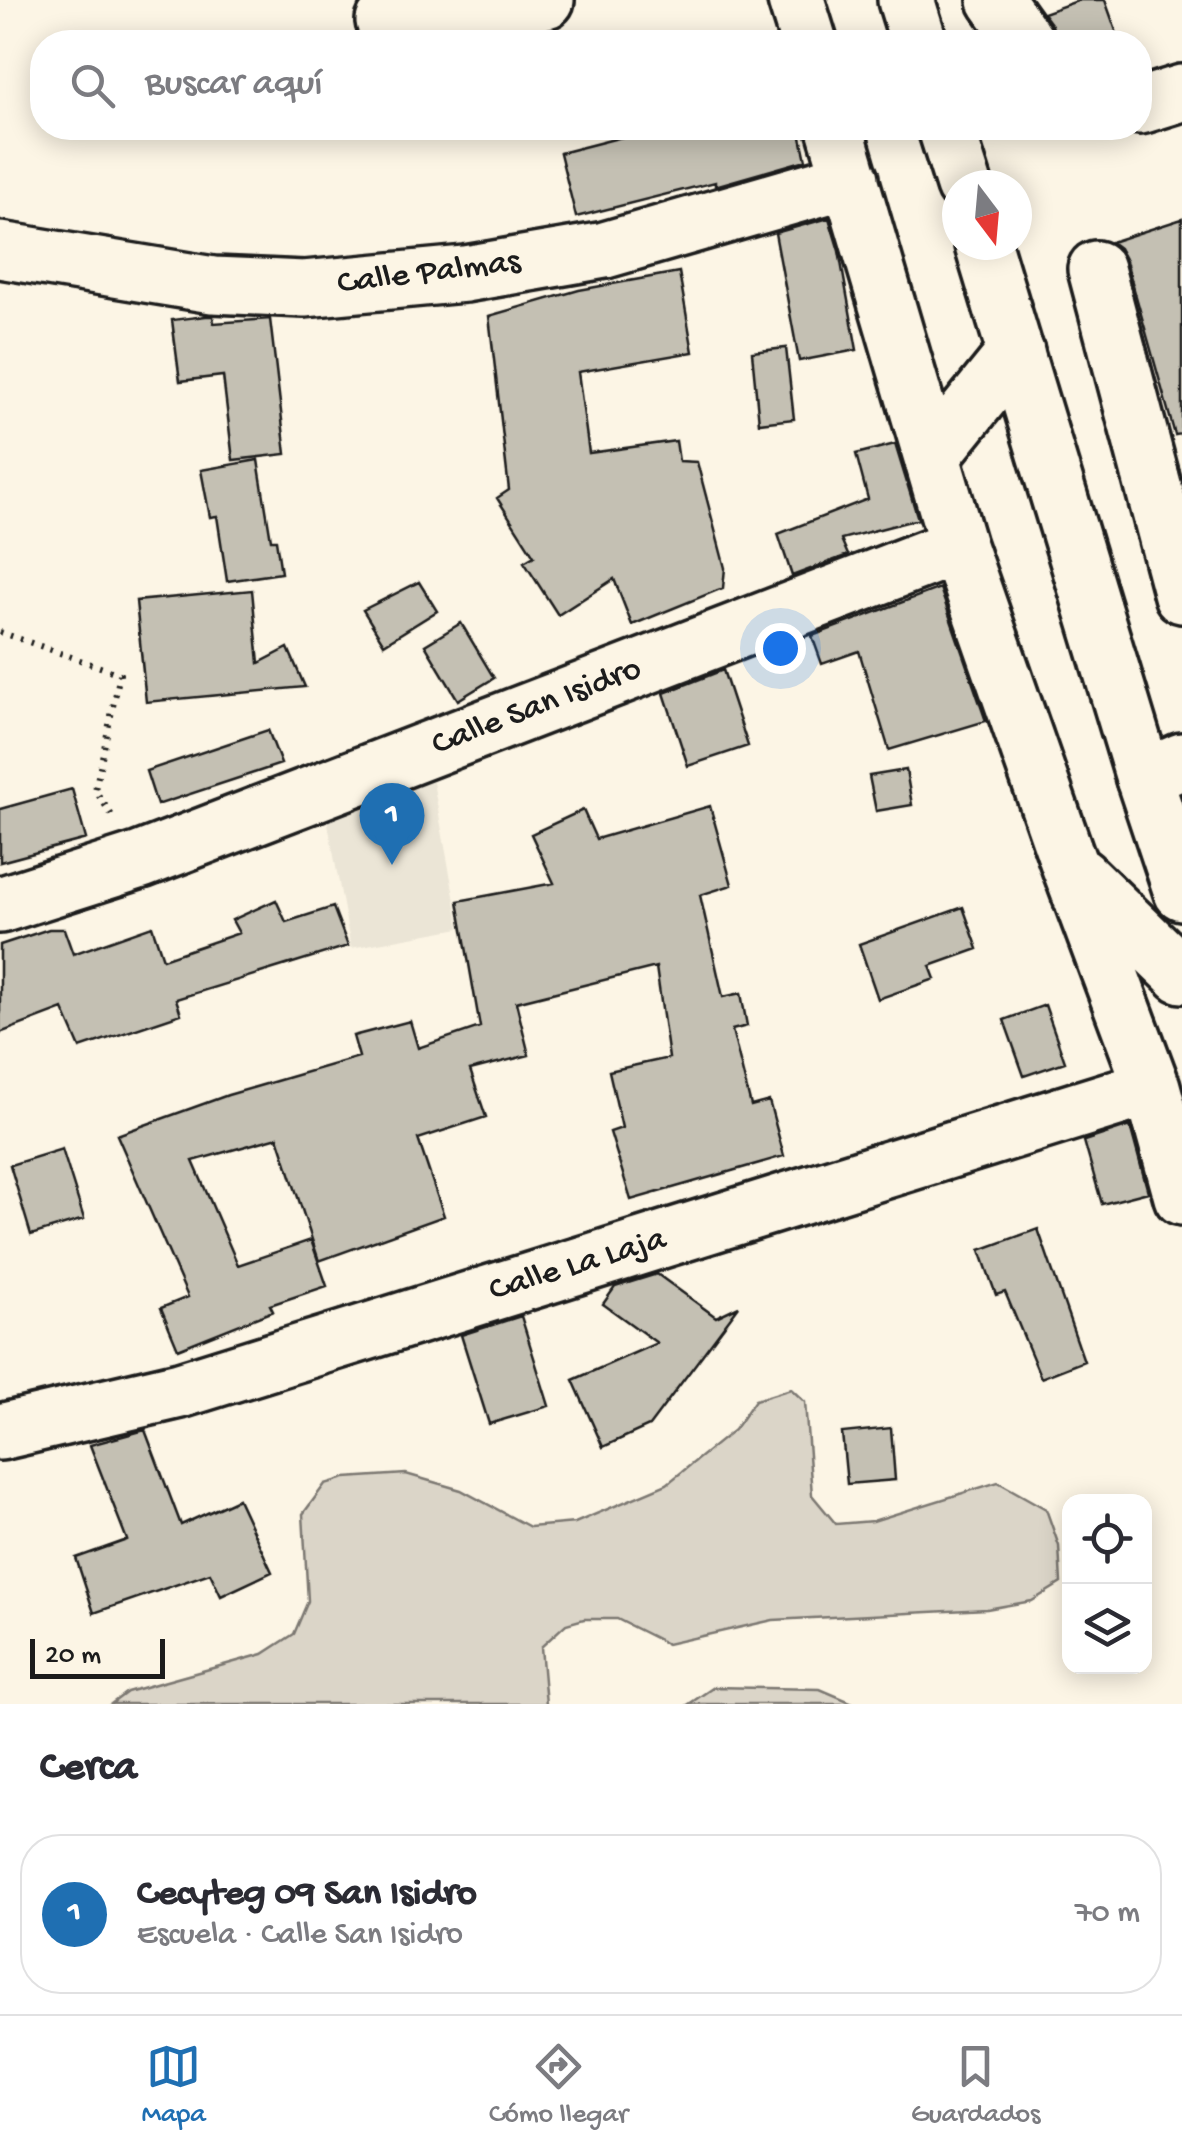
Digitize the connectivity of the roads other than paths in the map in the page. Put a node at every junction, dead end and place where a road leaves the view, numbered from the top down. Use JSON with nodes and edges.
{"nodes":[{"id":1,"x":546,"y":0,"type":"edge"},
{"id":2,"x":796,"y":0,"type":"edge"},
{"id":3,"x":906,"y":0,"type":"edge"},
{"id":4,"x":996,"y":0,"type":"edge"},
{"id":5,"x":384,"y":20,"type":"dead end"},
{"id":6,"x":805,"y":30,"type":"edge"},
{"id":7,"x":916,"y":30,"type":"edge"},
{"id":8,"x":1017,"y":30,"type":"edge"},
{"id":9,"x":1182,"y":94,"type":"edge"},
{"id":10,"x":1152,"y":103,"type":"edge"},
{"id":11,"x":839,"y":140,"type":"edge"},
{"id":12,"x":950,"y":140,"type":"edge"},
{"id":13,"x":959,"y":170,"type":"edge"},
{"id":14,"x":851,"y":179,"type":"junction"},
{"id":15,"x":0,"y":250,"type":"edge"},
{"id":16,"x":988,"y":260,"type":"edge"},
{"id":17,"x":1096,"y":268,"type":"dead end"},
{"id":18,"x":1016,"y":352,"type":"junction"},
{"id":19,"x":932,"y":456,"type":"junction"},
{"id":20,"x":958,"y":546,"type":"junction"},
{"id":21,"x":1182,"y":595,"type":"edge"},
{"id":22,"x":1163,"y":769,"type":"edge"},
{"id":23,"x":1070,"y":867,"type":"junction"},
{"id":24,"x":1182,"y":892,"type":"edge"},
{"id":25,"x":0,"y":904,"type":"edge"},
{"id":26,"x":1182,"y":975,"type":"edge"},
{"id":27,"x":1152,"y":1087,"type":"junction"},
{"id":28,"x":1182,"y":1197,"type":"edge"},
{"id":29,"x":0,"y":1432,"type":"edge"}],
"edges":[{"from":1,"to":5,"type":"street"},
{"from":2,"to":6,"type":"street"},
{"from":3,"to":7,"type":"street"},
{"from":4,"to":8,"type":"street"},
{"from":9,"to":10,"type":"street"},
{"from":11,"to":14,"type":"street"},
{"from":12,"to":13,"type":"street"},
{"from":14,"to":15,"type":"street","name":"Calle Palmas"},
{"from":14,"to":19,"type":"street"},
{"from":16,"to":18,"type":"street"},
{"from":17,"to":21,"type":"street"},
{"from":18,"to":19,"type":"street"},
{"from":18,"to":22,"type":"street"},
{"from":19,"to":20,"type":"street"},
{"from":20,"to":23,"type":"street"},
{"from":20,"to":25,"type":"street","name":"Calle San Isidro"},
{"from":22,"to":24,"type":"street"},
{"from":23,"to":26,"type":"street"},
{"from":23,"to":27,"type":"street"},
{"from":27,"to":28,"type":"street"},
{"from":27,"to":29,"type":"street","name":"Calle La Laja"}]}
